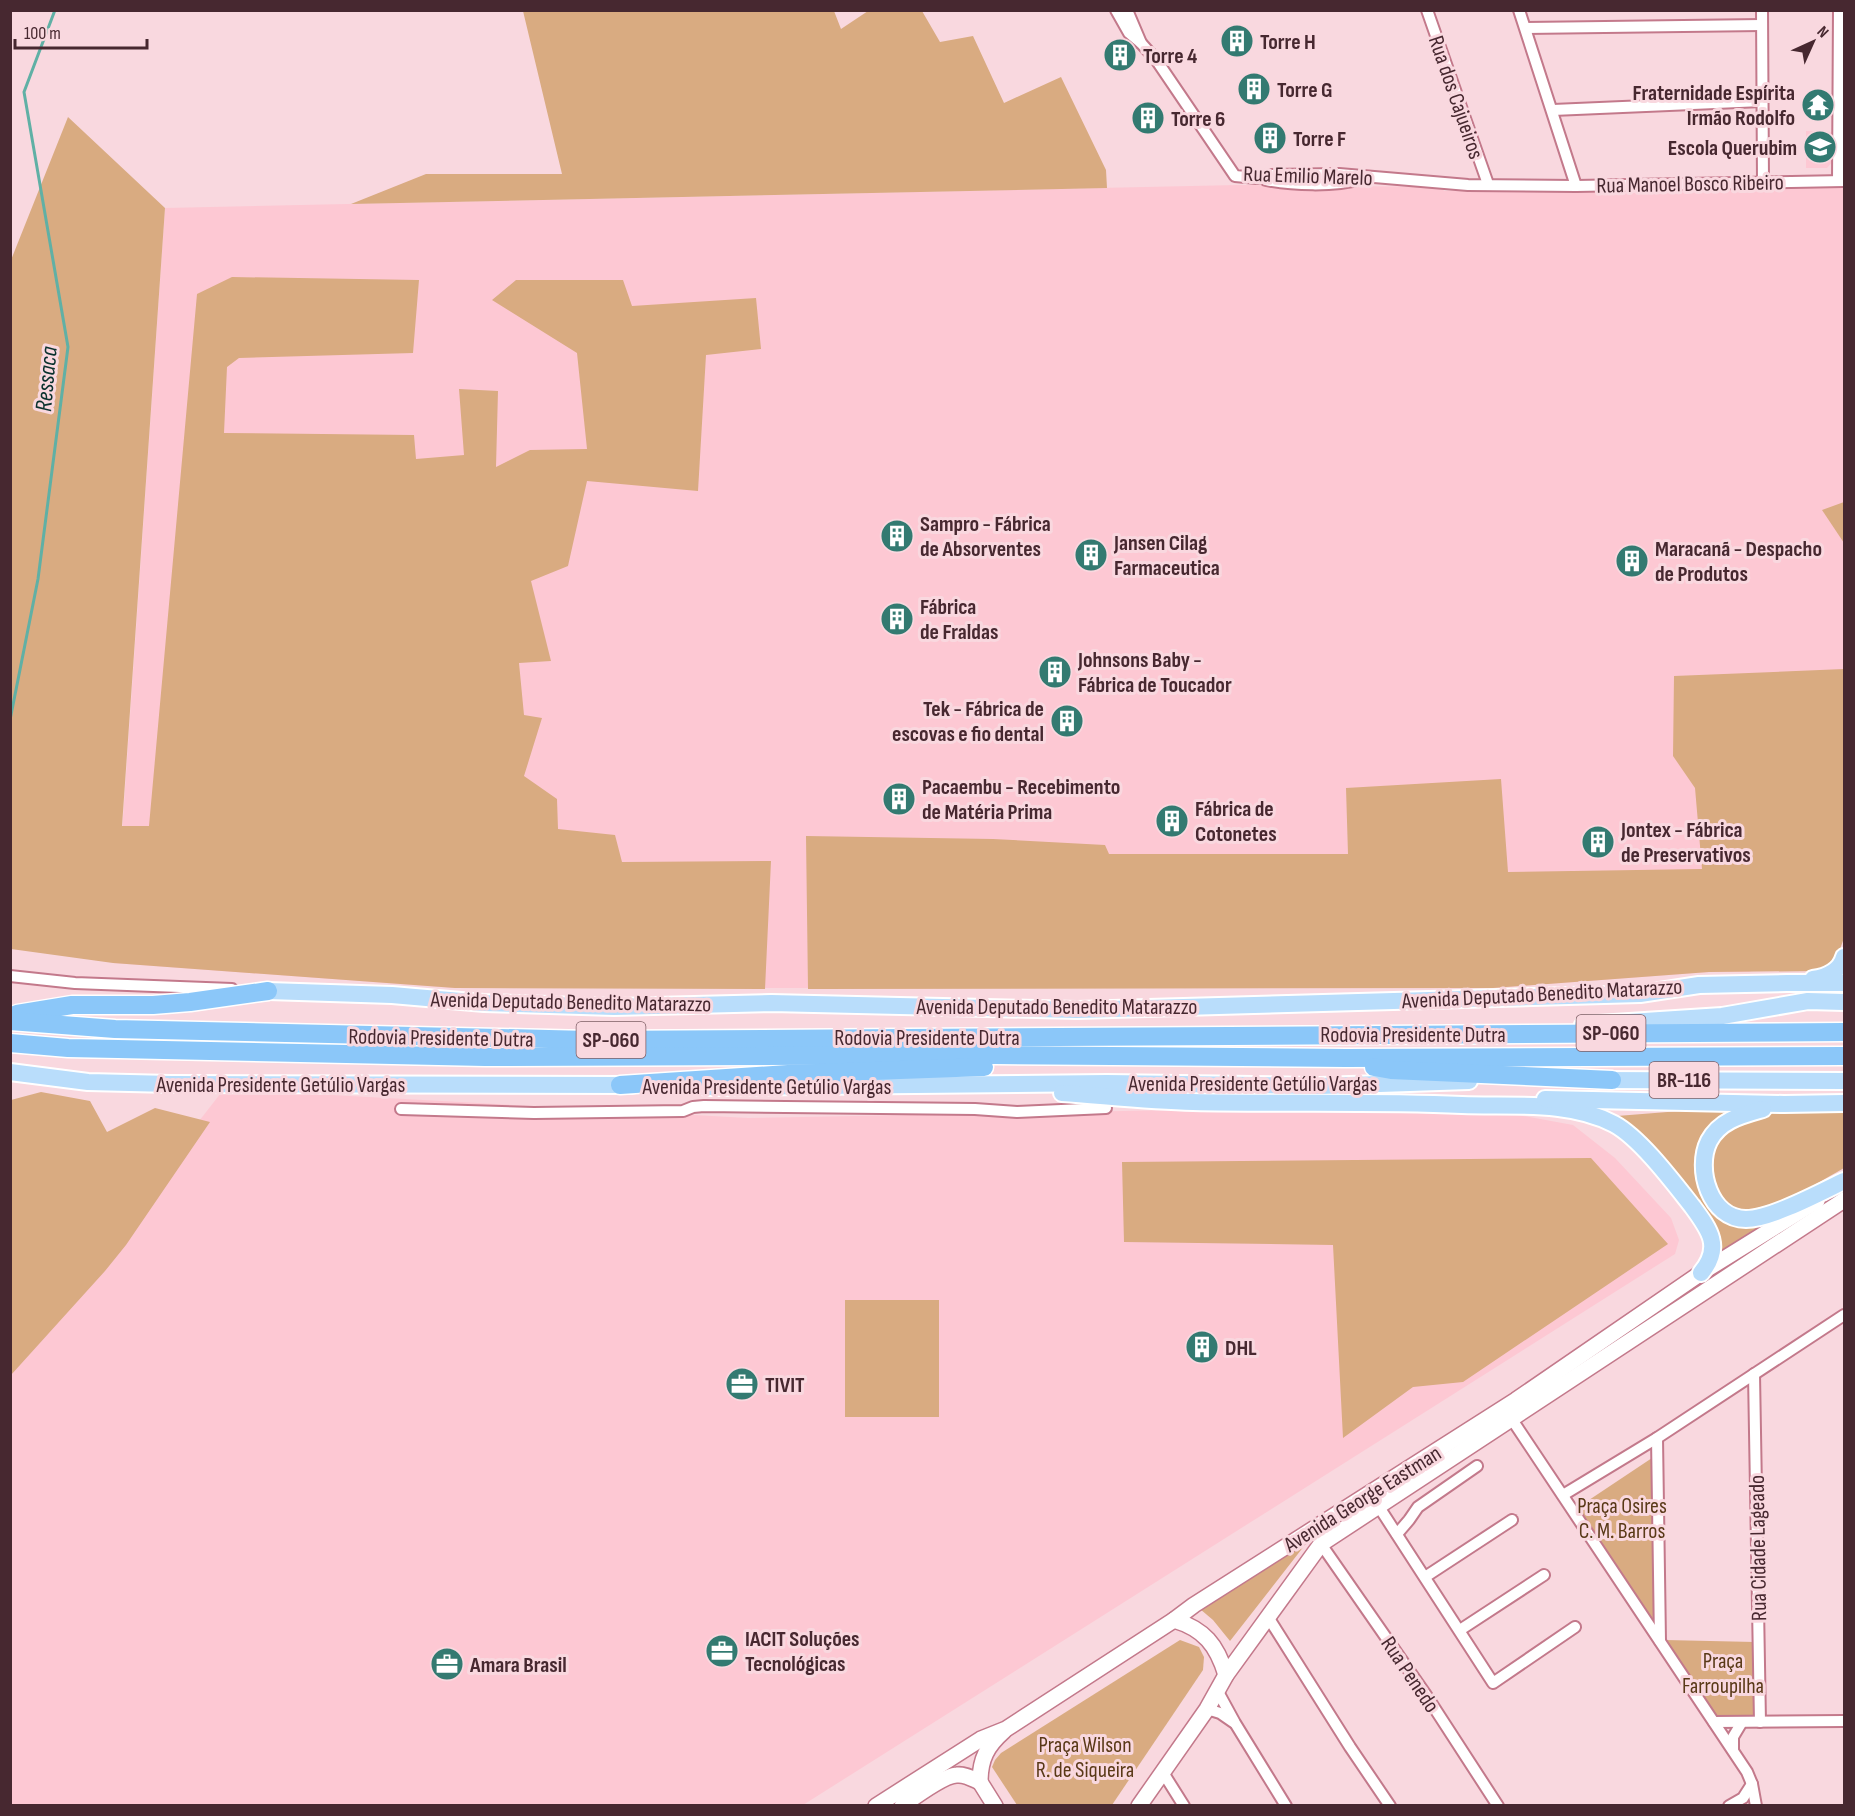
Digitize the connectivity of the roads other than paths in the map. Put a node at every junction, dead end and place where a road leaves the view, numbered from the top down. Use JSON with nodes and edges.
{"nodes":[{"id":1,"x":1427,"y":10,"type":"edge"},
{"id":2,"x":1519,"y":10,"type":"edge"},
{"id":3,"x":1762,"y":10,"type":"edge"},
{"id":4,"x":1839,"y":10,"type":"edge"},
{"id":5,"x":1123,"y":13,"type":"edge"},
{"id":6,"x":1762,"y":24,"type":"junction"},
{"id":7,"x":1526,"y":28,"type":"junction"},
{"id":8,"x":1762,"y":101,"type":"junction"},
{"id":9,"x":1553,"y":110,"type":"junction"},
{"id":10,"x":1841,"y":181,"type":"edge"},
{"id":11,"x":1763,"y":182,"type":"junction"},
{"id":12,"x":1488,"y":184,"type":"junction"},
{"id":13,"x":1576,"y":186,"type":"junction"},
{"id":14,"x":1845,"y":957,"type":"edge"},
{"id":15,"x":10,"y":976,"type":"edge"},
{"id":16,"x":1787,"y":982,"type":"junction"},
{"id":17,"x":1845,"y":983,"type":"edge"},
{"id":18,"x":268,"y":991,"type":"junction"},
{"id":19,"x":1845,"y":1002,"type":"edge"},
{"id":20,"x":10,"y":1015,"type":"edge"},
{"id":21,"x":10,"y":1021,"type":"edge"},
{"id":22,"x":1845,"y":1032,"type":"edge"},
{"id":23,"x":1378,"y":1034,"type":"junction"},
{"id":24,"x":10,"y":1043,"type":"edge"},
{"id":25,"x":1845,"y":1056,"type":"edge"},
{"id":26,"x":1093,"y":1057,"type":"junction"},
{"id":27,"x":1704,"y":1057,"type":"junction"},
{"id":28,"x":1304,"y":1058,"type":"junction"},
{"id":29,"x":1845,"y":1068,"type":"edge"},
{"id":30,"x":10,"y":1072,"type":"edge"},
{"id":31,"x":1612,"y":1080,"type":"junction"},
{"id":32,"x":1845,"y":1081,"type":"edge"},
{"id":33,"x":1014,"y":1083,"type":"junction"},
{"id":34,"x":620,"y":1085,"type":"junction"},
{"id":35,"x":1845,"y":1103,"type":"edge"},
{"id":36,"x":1784,"y":1104,"type":"junction"},
{"id":37,"x":1463,"y":1105,"type":"junction"},
{"id":38,"x":1106,"y":1108,"type":"dead end"},
{"id":39,"x":401,"y":1109,"type":"dead end"},
{"id":40,"x":1845,"y":1182,"type":"edge"},
{"id":41,"x":1845,"y":1200,"type":"edge"},
{"id":42,"x":1701,"y":1273,"type":"junction"},
{"id":43,"x":1845,"y":1315,"type":"edge"},
{"id":44,"x":1754,"y":1374,"type":"junction"},
{"id":45,"x":1511,"y":1418,"type":"junction"},
{"id":46,"x":1657,"y":1438,"type":"junction"},
{"id":47,"x":1477,"y":1466,"type":"dead end"},
{"id":48,"x":1563,"y":1495,"type":"junction"},
{"id":49,"x":1379,"y":1507,"type":"junction"},
{"id":50,"x":1512,"y":1520,"type":"dead end"},
{"id":51,"x":1397,"y":1534,"type":"junction"},
{"id":52,"x":1321,"y":1544,"type":"junction"},
{"id":53,"x":1544,"y":1575,"type":"dead end"},
{"id":54,"x":1425,"y":1577,"type":"junction"},
{"id":55,"x":1268,"y":1617,"type":"junction"},
{"id":56,"x":1174,"y":1620,"type":"junction"},
{"id":57,"x":1575,"y":1627,"type":"dead end"},
{"id":58,"x":1460,"y":1630,"type":"junction"},
{"id":59,"x":1660,"y":1641,"type":"junction"},
{"id":60,"x":1226,"y":1675,"type":"junction"},
{"id":61,"x":1217,"y":1690,"type":"junction"},
{"id":62,"x":1207,"y":1709,"type":"junction"},
{"id":63,"x":1845,"y":1721,"type":"edge"},
{"id":64,"x":1714,"y":1722,"type":"junction"},
{"id":65,"x":1742,"y":1722,"type":"junction"},
{"id":66,"x":1760,"y":1722,"type":"junction"},
{"id":67,"x":1235,"y":1724,"type":"junction"},
{"id":68,"x":1006,"y":1729,"type":"junction"},
{"id":69,"x":1732,"y":1750,"type":"junction"},
{"id":70,"x":1162,"y":1771,"type":"junction"},
{"id":71,"x":980,"y":1782,"type":"junction"},
{"id":72,"x":1752,"y":1784,"type":"junction"},
{"id":73,"x":1729,"y":1805,"type":"edge"},
{"id":74,"x":876,"y":1806,"type":"edge"},
{"id":75,"x":902,"y":1806,"type":"edge"},
{"id":76,"x":995,"y":1806,"type":"edge"},
{"id":77,"x":1139,"y":1806,"type":"edge"},
{"id":78,"x":1184,"y":1806,"type":"edge"},
{"id":79,"x":1286,"y":1806,"type":"edge"},
{"id":80,"x":1390,"y":1806,"type":"edge"},
{"id":81,"x":1498,"y":1806,"type":"edge"},
{"id":82,"x":1746,"y":1806,"type":"edge"},
{"id":83,"x":1756,"y":1806,"type":"edge"}],
"edges":[{"from":1,"to":12,"type":"street","name":"Rua dos Cajueiros"},
{"from":2,"to":7,"type":"street","name":"Rua Manoel Bosco Ribeiro"},
{"from":3,"to":6,"type":"street"},
{"from":4,"to":10,"type":"street"},
{"from":5,"to":12,"type":"street","name":"Rua Emilio Marelo"},
{"from":6,"to":7,"type":"street"},
{"from":6,"to":8,"type":"street"},
{"from":7,"to":9,"type":"street","name":"Rua Manoel Bosco Ribeiro"},
{"from":8,"to":9,"type":"street"},
{"from":8,"to":11,"type":"street"},
{"from":9,"to":13,"type":"street","name":"Rua Manoel Bosco Ribeiro"},
{"from":10,"to":11,"type":"street","name":"Rua Manoel Bosco Ribeiro"},
{"from":11,"to":13,"type":"street","name":"Rua Manoel Bosco Ribeiro"},
{"from":12,"to":13,"type":"street","name":"Rua Emilio Marelo"},
{"from":14,"to":16,"type":"main road"},
{"from":15,"to":18,"type":"street"},
{"from":16,"to":17,"type":"main road","name":"Avenida Deputado Benedito Matarazzo"},
{"from":16,"to":18,"type":"main road","name":"Avenida Deputado Benedito Matarazzo"},
{"from":18,"to":20,"type":"highway"},
{"from":19,"to":23,"type":"main road","name":"Avenida Deputado Benedito Matarazzo"},
{"from":21,"to":23,"type":"highway","name":"Rodovia Presidente Dutra","number":"SP-060"},
{"from":22,"to":23,"type":"highway","name":"Rodovia Presidente Dutra","number":"SP-060"},
{"from":24,"to":26,"type":"highway","name":"Rodovia Presidente Dutra","number":"SP-060"},
{"from":25,"to":27,"type":"highway","name":"Rodovia Presidente Dutra","number":"SP-060"},
{"from":26,"to":28,"type":"highway","name":"Rodovia Presidente Dutra","number":"SP-060"},
{"from":26,"to":34,"type":"highway"},
{"from":27,"to":28,"type":"highway","name":"Rodovia Presidente Dutra","number":"SP-060"},
{"from":27,"to":29,"type":"highway"},
{"from":28,"to":31,"type":"highway"},
{"from":30,"to":34,"type":"main road","name":"Avenida Presidente Getúlio Vargas"},
{"from":31,"to":32,"type":"main road","number":"BR-116"},
{"from":31,"to":33,"type":"main road","name":"Avenida Presidente Getúlio Vargas","number":"BR-116"},
{"from":33,"to":34,"type":"main road","name":"Avenida Presidente Getúlio Vargas"},
{"from":33,"to":37,"type":"main road"},
{"from":35,"to":36,"type":"main road"},
{"from":36,"to":37,"type":"main road"},
{"from":36,"to":40,"type":"main road"},
{"from":37,"to":42,"type":"main road"},
{"from":38,"to":39,"type":"street"},
{"from":40,"to":42,"type":"main road","name":"Avenida George Eastman"},
{"from":41,"to":45,"type":"main road","name":"Avenida George Eastman"},
{"from":42,"to":56,"type":"main road","name":"Avenida George Eastman"},
{"from":43,"to":44,"type":"street"},
{"from":44,"to":46,"type":"street"},
{"from":44,"to":66,"type":"street","name":"Rua Cidade Lageado"},
{"from":45,"to":48,"type":"street"},
{"from":45,"to":49,"type":"main road","name":"Avenida George Eastman"},
{"from":46,"to":48,"type":"street"},
{"from":46,"to":59,"type":"street"},
{"from":47,"to":51,"type":"street"},
{"from":48,"to":59,"type":"street"},
{"from":49,"to":51,"type":"street"},
{"from":49,"to":52,"type":"main road","name":"Avenida George Eastman"},
{"from":50,"to":54,"type":"street"},
{"from":51,"to":54,"type":"street"},
{"from":52,"to":55,"type":"main road","name":"Avenida George Eastman"},
{"from":52,"to":81,"type":"street","name":"Rua Penedo"},
{"from":53,"to":58,"type":"street"},
{"from":54,"to":58,"type":"street"},
{"from":55,"to":60,"type":"main road","name":"Avenida George Eastman"},
{"from":55,"to":80,"type":"street"},
{"from":56,"to":60,"type":"main road"},
{"from":56,"to":68,"type":"main road","name":"Avenida George Eastman"},
{"from":57,"to":58,"type":"street"},
{"from":59,"to":64,"type":"street"},
{"from":60,"to":61,"type":"main road","name":"Avenida George Eastman"},
{"from":61,"to":62,"type":"main road","name":"Avenida George Eastman"},
{"from":61,"to":67,"type":"street"},
{"from":62,"to":67,"type":"street"},
{"from":62,"to":70,"type":"main road","name":"Avenida George Eastman"},
{"from":63,"to":66,"type":"street"},
{"from":64,"to":65,"type":"street"},
{"from":64,"to":69,"type":"street"},
{"from":65,"to":66,"type":"street"},
{"from":65,"to":69,"type":"street"},
{"from":67,"to":79,"type":"street"},
{"from":68,"to":71,"type":"main road"},
{"from":68,"to":74,"type":"main road","name":"Avenida George Eastman"},
{"from":69,"to":72,"type":"street"},
{"from":70,"to":77,"type":"main road","name":"Avenida George Eastman"},
{"from":70,"to":78,"type":"street"},
{"from":71,"to":75,"type":"main road"},
{"from":71,"to":76,"type":"main road"},
{"from":72,"to":73,"type":"street"},
{"from":72,"to":83,"type":"street"},
{"from":73,"to":82,"type":"street"}]}
